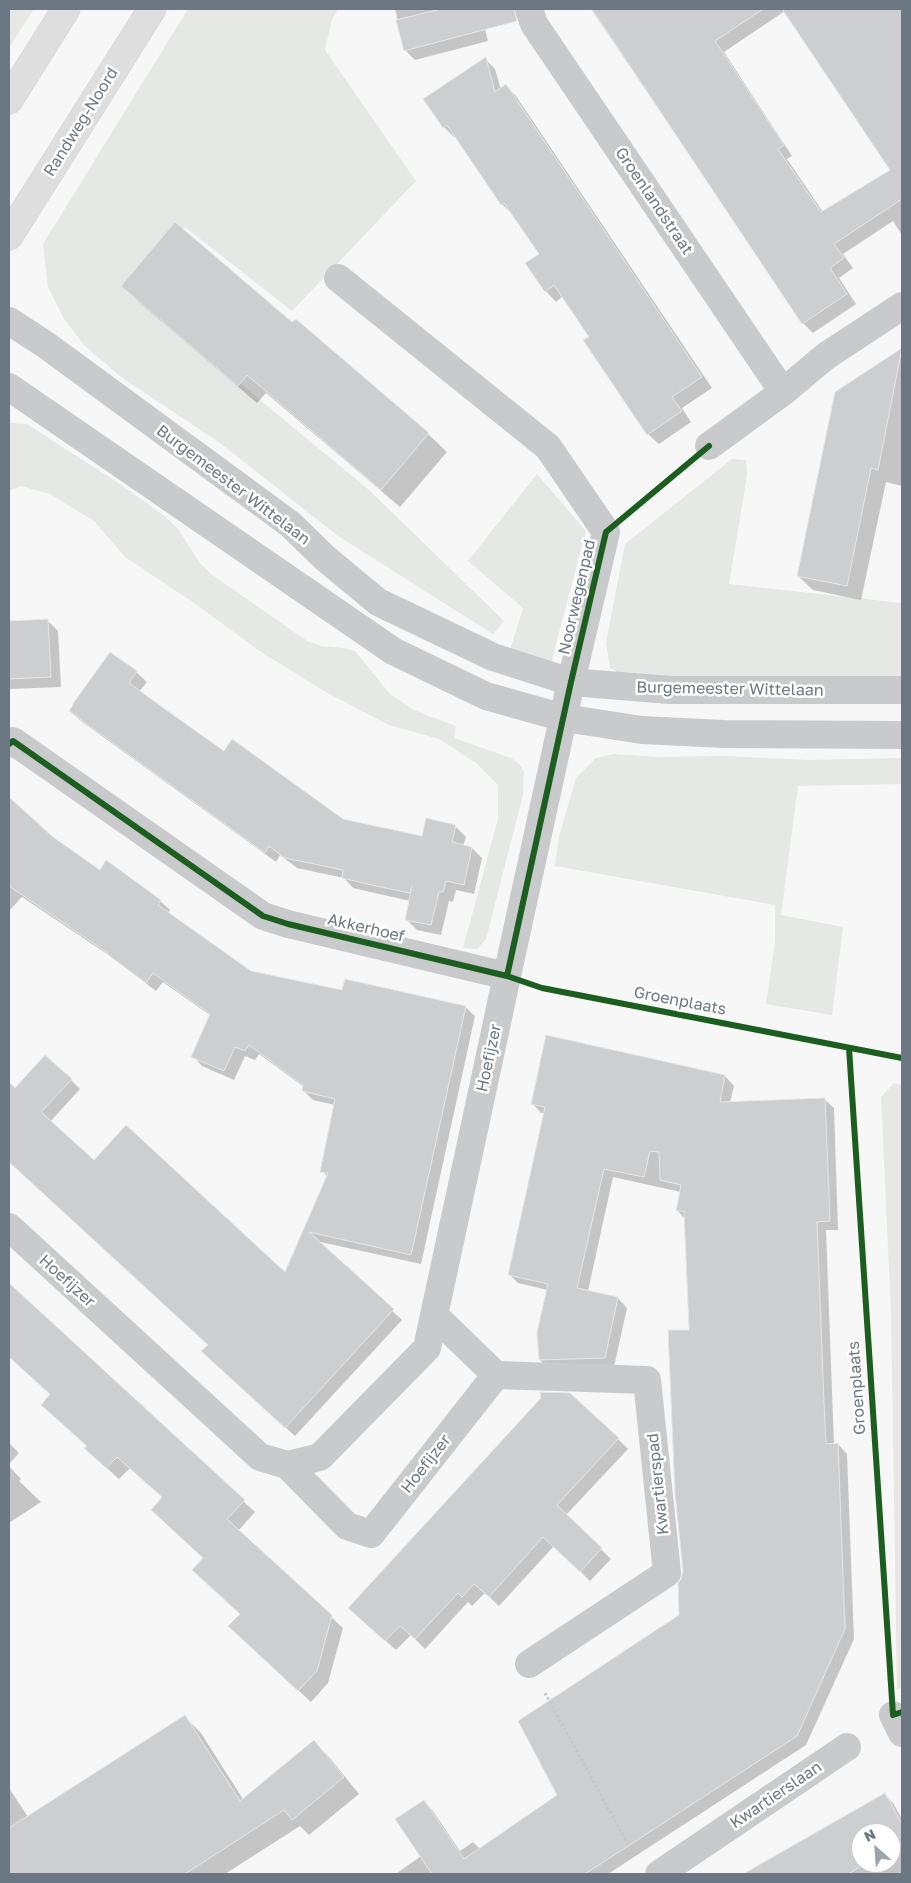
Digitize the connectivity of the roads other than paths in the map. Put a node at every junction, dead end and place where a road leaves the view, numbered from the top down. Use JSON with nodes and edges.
{"nodes":[{"id":1,"x":66,"y":9,"type":"edge"},
{"id":2,"x":152,"y":9,"type":"edge"},
{"id":3,"x":529,"y":9,"type":"edge"},
{"id":4,"x":9,"y":100,"type":"edge"},
{"id":5,"x":9,"y":236,"type":"edge"},
{"id":6,"x":338,"y":278,"type":"dead end"},
{"id":7,"x":902,"y":306,"type":"edge"},
{"id":8,"x":9,"y":321,"type":"edge"},
{"id":9,"x":9,"y":386,"type":"edge"},
{"id":10,"x":783,"y":392,"type":"junction"},
{"id":11,"x":709,"y":446,"type":"dead end"},
{"id":12,"x":571,"y":682,"type":"junction"},
{"id":13,"x":902,"y":690,"type":"edge"},
{"id":14,"x":564,"y":718,"type":"junction"},
{"id":15,"x":902,"y":735,"type":"edge"},
{"id":16,"x":9,"y":744,"type":"edge"},
{"id":17,"x":506,"y":976,"type":"junction"},
{"id":18,"x":9,"y":1227,"type":"edge"},
{"id":19,"x":434,"y":1315,"type":"junction"},
{"id":20,"x":496,"y":1375,"type":"junction"},
{"id":21,"x":287,"y":1465,"type":"junction"},
{"id":22,"x":529,"y":1664,"type":"road end"},
{"id":23,"x":847,"y":1747,"type":"dead end"},
{"id":24,"x":659,"y":1874,"type":"edge"}],
"edges":[{"from":1,"to":4,"type":"main road"},
{"from":2,"to":5,"type":"main road","name":"Randweg-Noord"},
{"from":3,"to":10,"type":"street","name":"Groenlandstraat"},
{"from":6,"to":12,"type":"street","name":"Noorwegenpad"},
{"from":7,"to":10,"type":"street"},
{"from":8,"to":12,"type":"street","name":"Burgemeester Wittelaan"},
{"from":9,"to":14,"type":"street"},
{"from":10,"to":11,"type":"street"},
{"from":12,"to":13,"type":"street","name":"Burgemeester Wittelaan"},
{"from":12,"to":14,"type":"street","name":"Noorwegenpad"},
{"from":14,"to":15,"type":"street"},
{"from":14,"to":17,"type":"street"},
{"from":16,"to":17,"type":"street","name":"Akkerhoef"},
{"from":17,"to":19,"type":"street","name":"Hoefijzer"},
{"from":18,"to":21,"type":"street","name":"Hoefijzer"},
{"from":19,"to":20,"type":"street"},
{"from":19,"to":21,"type":"street","name":"Hoefijzer"},
{"from":20,"to":21,"type":"street","name":"Hoefijzer"},
{"from":20,"to":22,"type":"street","name":"Kwartierspad"},
{"from":23,"to":24,"type":"street","name":"Kwartierslaan"}]}
